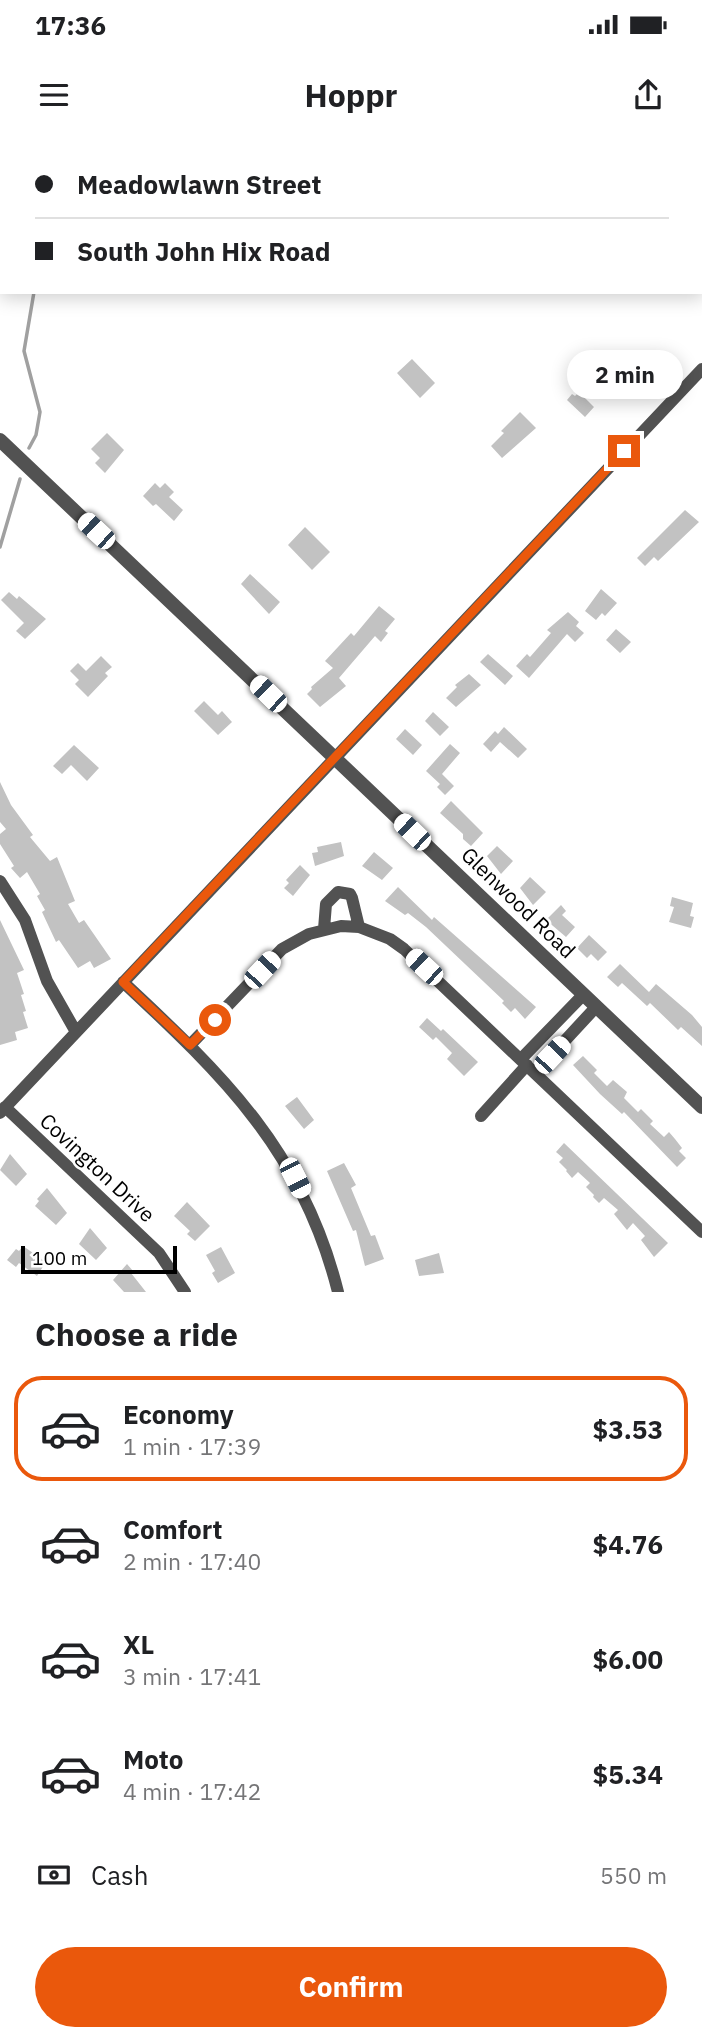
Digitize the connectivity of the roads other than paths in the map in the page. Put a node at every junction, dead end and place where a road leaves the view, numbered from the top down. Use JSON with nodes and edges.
{"nodes":[{"id":1,"x":702,"y":369,"type":"edge"},
{"id":2,"x":0,"y":440,"type":"edge"},
{"id":3,"x":336,"y":759,"type":"junction"},
{"id":4,"x":0,"y":881,"type":"edge"},
{"id":5,"x":359,"y":927,"type":"junction"},
{"id":6,"x":324,"y":929,"type":"junction"},
{"id":7,"x":123,"y":982,"type":"junction"},
{"id":8,"x":583,"y":995,"type":"junction"},
{"id":9,"x":596,"y":1007,"type":"junction"},
{"id":10,"x":76,"y":1032,"type":"junction"},
{"id":11,"x":190,"y":1045,"type":"junction"},
{"id":12,"x":528,"y":1065,"type":"junction"},
{"id":13,"x":702,"y":1107,"type":"edge"},
{"id":14,"x":2,"y":1110,"type":"edge"},
{"id":15,"x":481,"y":1116,"type":"dead end"},
{"id":16,"x":702,"y":1233,"type":"edge"},
{"id":17,"x":185,"y":1292,"type":"edge"},
{"id":18,"x":338,"y":1292,"type":"edge"}],
"edges":[{"from":1,"to":3,"type":"street"},
{"from":2,"to":3,"type":"street","name":"Glenwood Road"},
{"from":3,"to":7,"type":"street"},
{"from":3,"to":8,"type":"street","name":"Glenwood Road"},
{"from":4,"to":10,"type":"street"},
{"from":5,"to":6,"type":"street"},
{"from":5,"to":6,"type":"street"},
{"from":5,"to":12,"type":"street"},
{"from":6,"to":11,"type":"street"},
{"from":7,"to":10,"type":"street"},
{"from":7,"to":11,"type":"street"},
{"from":8,"to":9,"type":"street","name":"Glenwood Road"},
{"from":8,"to":12,"type":"street"},
{"from":9,"to":12,"type":"street"},
{"from":9,"to":13,"type":"street","name":"Glenwood Road"},
{"from":10,"to":14,"type":"street"},
{"from":11,"to":18,"type":"street"},
{"from":12,"to":15,"type":"street"},
{"from":12,"to":16,"type":"street"},
{"from":14,"to":17,"type":"street","name":"Covington Drive"}]}
